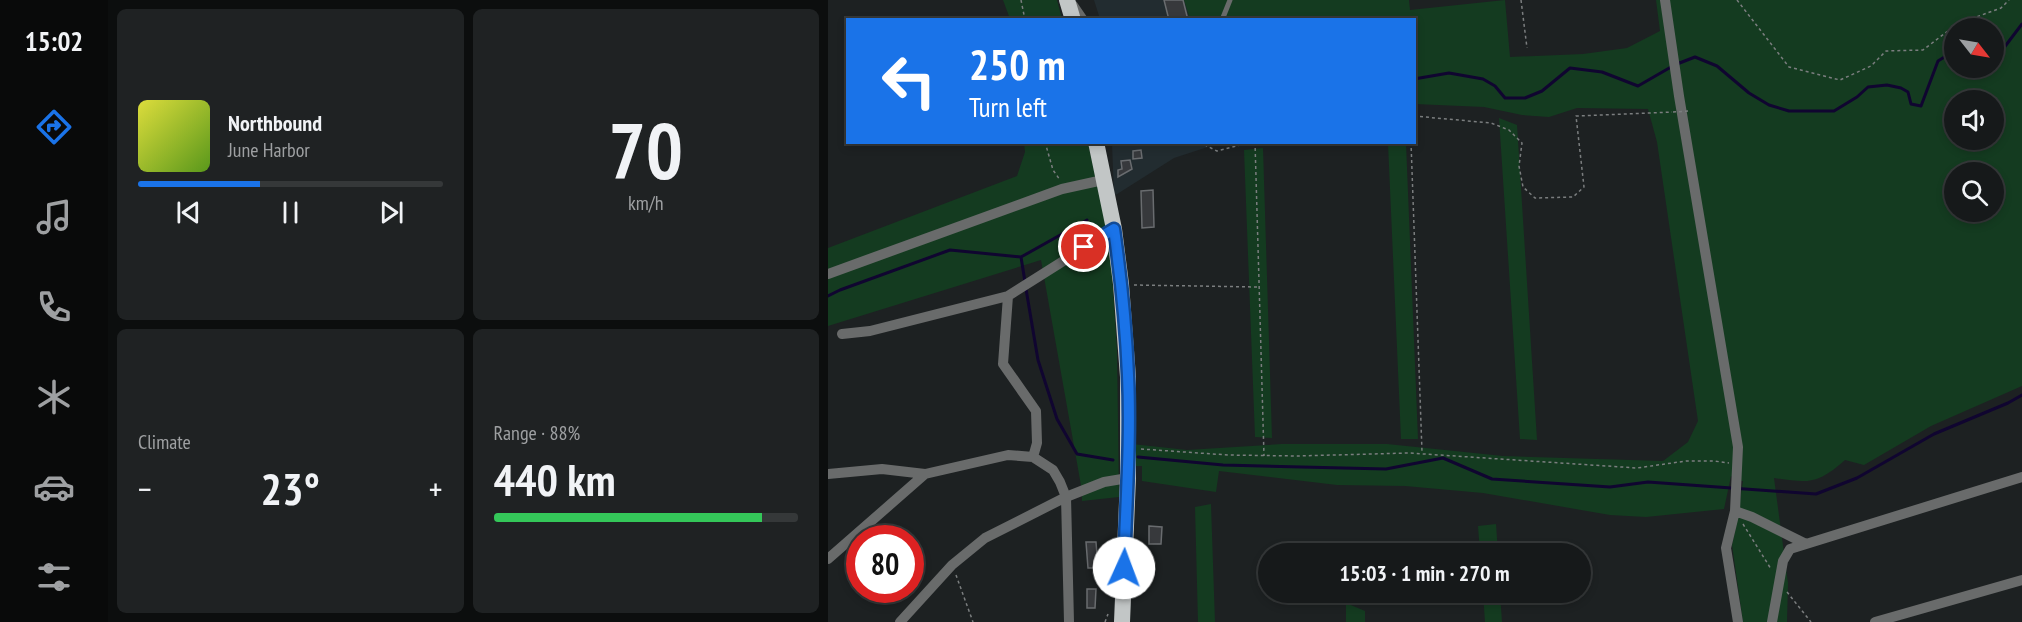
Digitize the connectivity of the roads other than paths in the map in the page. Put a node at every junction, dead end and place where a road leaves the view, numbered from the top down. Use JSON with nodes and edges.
{"nodes":[{"id":1,"x":1067,"y":0,"type":"edge"},
{"id":2,"x":1072,"y":0,"type":"edge"},
{"id":3,"x":1230,"y":0,"type":"edge"},
{"id":4,"x":1665,"y":0,"type":"edge"},
{"id":5,"x":1072,"y":18,"type":"edge"},
{"id":6,"x":1085,"y":18,"type":"edge"},
{"id":7,"x":1223,"y":18,"type":"edge"},
{"id":8,"x":1100,"y":144,"type":"edge"},
{"id":9,"x":1103,"y":180,"type":"junction"},
{"id":10,"x":1114,"y":229,"type":"junction"},
{"id":11,"x":828,"y":274,"type":"edge"},
{"id":12,"x":1008,"y":296,"type":"junction"},
{"id":13,"x":843,"y":334,"type":"dead end"},
{"id":14,"x":1033,"y":457,"type":"junction"},
{"id":15,"x":828,"y":474,"type":"edge"},
{"id":16,"x":925,"y":474,"type":"junction"},
{"id":17,"x":2022,"y":477,"type":"edge"},
{"id":18,"x":1128,"y":478,"type":"junction"},
{"id":19,"x":1066,"y":497,"type":"junction"},
{"id":20,"x":1735,"y":511,"type":"junction"},
{"id":21,"x":1806,"y":544,"type":"junction"},
{"id":22,"x":828,"y":560,"type":"edge"},
{"id":23,"x":2022,"y":580,"type":"edge"},
{"id":24,"x":900,"y":622,"type":"edge"},
{"id":25,"x":1069,"y":622,"type":"edge"},
{"id":26,"x":1122,"y":622,"type":"edge"},
{"id":27,"x":1738,"y":622,"type":"edge"},
{"id":28,"x":1772,"y":622,"type":"edge"},
{"id":29,"x":1875,"y":622,"type":"edge"}],
"edges":[{"from":1,"to":5,"type":"highway"},
{"from":2,"to":6,"type":"lane"},
{"from":3,"to":7,"type":"lane"},
{"from":4,"to":20,"type":"street"},
{"from":8,"to":9,"type":"highway"},
{"from":9,"to":10,"type":"highway"},
{"from":9,"to":11,"type":"street"},
{"from":10,"to":12,"type":"street"},
{"from":10,"to":18,"type":"highway"},
{"from":12,"to":13,"type":"street"},
{"from":12,"to":14,"type":"street"},
{"from":14,"to":16,"type":"street"},
{"from":14,"to":19,"type":"street"},
{"from":15,"to":16,"type":"street"},
{"from":16,"to":22,"type":"street"},
{"from":17,"to":21,"type":"street"},
{"from":18,"to":19,"type":"street"},
{"from":18,"to":26,"type":"highway"},
{"from":19,"to":24,"type":"street"},
{"from":19,"to":25,"type":"street"},
{"from":20,"to":21,"type":"street"},
{"from":20,"to":27,"type":"street"},
{"from":21,"to":28,"type":"street"},
{"from":23,"to":29,"type":"street"}]}
